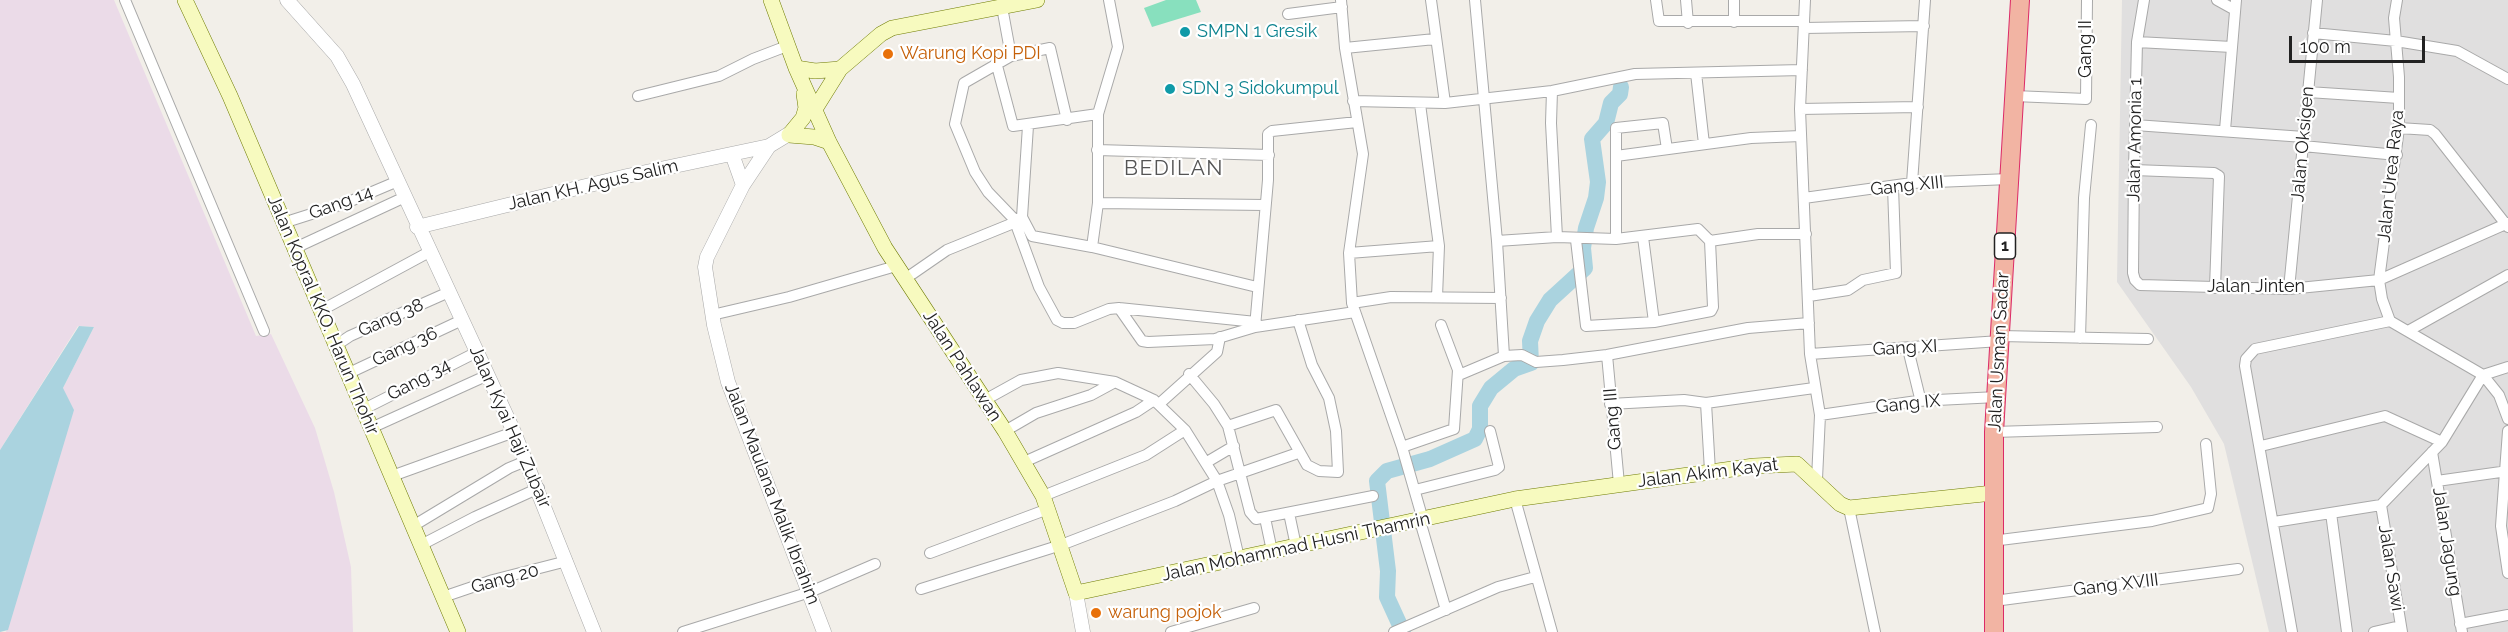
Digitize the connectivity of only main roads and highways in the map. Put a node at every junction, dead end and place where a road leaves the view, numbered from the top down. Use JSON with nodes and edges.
{"nodes":[{"id":1,"x":185,"y":0,"type":"edge"},
{"id":2,"x":771,"y":0,"type":"edge"},
{"id":3,"x":1038,"y":0,"type":"edge"},
{"id":4,"x":2020,"y":0,"type":"edge"},
{"id":5,"x":796,"y":68,"type":"junction"},
{"id":6,"x":840,"y":69,"type":"junction"},
{"id":7,"x":815,"y":109,"type":"junction"},
{"id":8,"x":829,"y":142,"type":"junction"},
{"id":9,"x":1993,"y":493,"type":"junction"},
{"id":10,"x":1515,"y":499,"type":"joint"},
{"id":11,"x":1076,"y":593,"type":"joint"},
{"id":12,"x":458,"y":632,"type":"edge"},
{"id":13,"x":1994,"y":632,"type":"edge"}],
"edges":[{"from":1,"to":12,"type":"main road","name":"Jalan Kopral KKO. Harun Thohir"},
{"from":2,"to":5,"type":"main road"},
{"from":3,"to":6,"type":"main road"},
{"from":4,"to":9,"type":"highway","name":"Jalan Usman Sadar","number":"1"},
{"from":5,"to":6,"type":"main road"},
{"from":5,"to":7,"type":"main road","name":"Jalan Pahlawan"},
{"from":5,"to":8,"type":"main road"},
{"from":6,"to":7,"type":"main road"},
{"from":6,"to":8,"type":"main road"},
{"from":7,"to":8,"type":"main road","name":"Jalan Pahlawan"},
{"from":8,"to":11,"type":"main road","name":"Jalan Pahlawan"},
{"from":9,"to":10,"type":"main road","name":"Jalan Akim Kayat"},
{"from":9,"to":13,"type":"highway","name":"Jalan Usman Sadar","number":"1"},
{"from":10,"to":11,"type":"main road","name":"Jalan Mohammad Husni Thamrin"}]}
